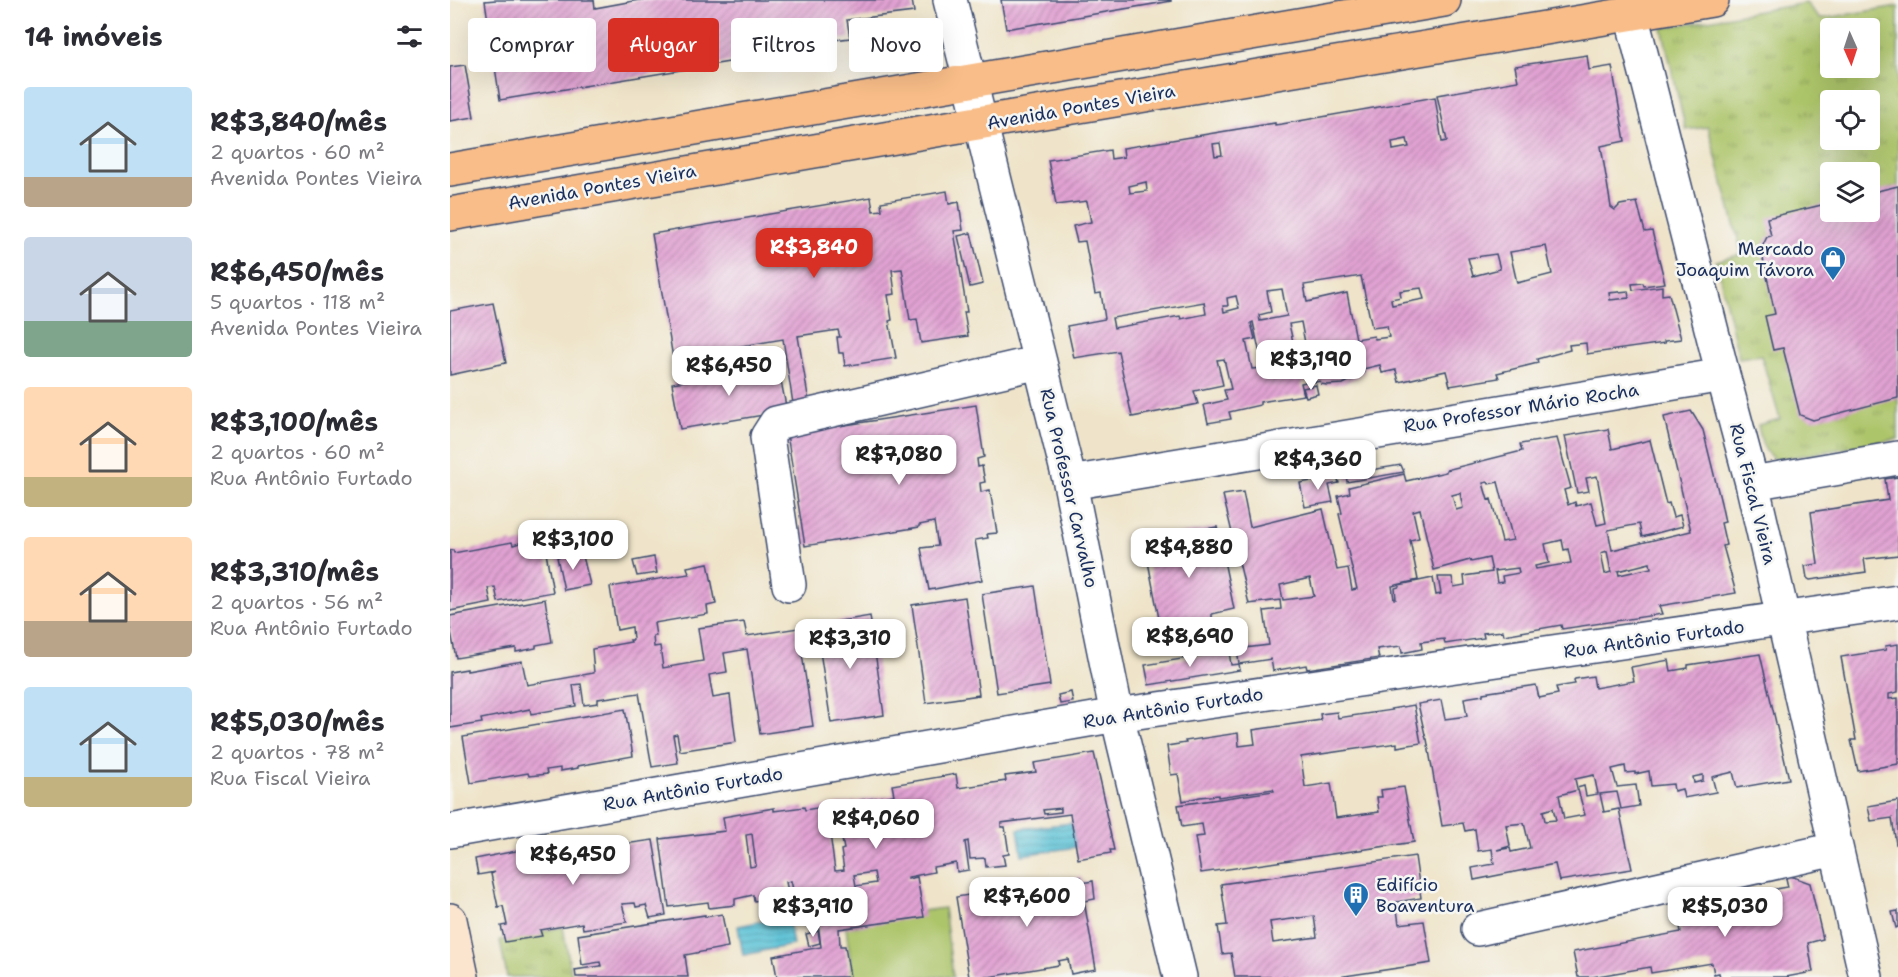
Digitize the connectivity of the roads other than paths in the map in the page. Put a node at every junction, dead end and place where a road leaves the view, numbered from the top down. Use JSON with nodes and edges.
{"nodes":[{"id":1,"x":950,"y":0,"type":"edge"},
{"id":2,"x":1444,"y":0,"type":"edge"},
{"id":3,"x":1712,"y":0,"type":"edge"},
{"id":4,"x":1632,"y":14,"type":"junction"},
{"id":5,"x":970,"y":82,"type":"junction"},
{"id":6,"x":981,"y":124,"type":"junction"},
{"id":7,"x":450,"y":170,"type":"edge"},
{"id":8,"x":450,"y":214,"type":"edge"},
{"id":9,"x":1040,"y":362,"type":"junction"},
{"id":10,"x":1723,"y":375,"type":"junction"},
{"id":11,"x":1898,"y":458,"type":"edge"},
{"id":12,"x":1071,"y":483,"type":"junction"},
{"id":13,"x":1752,"y":483,"type":"junction"},
{"id":14,"x":789,"y":585,"type":"dead end"},
{"id":15,"x":1898,"y":602,"type":"edge"},
{"id":16,"x":1784,"y":620,"type":"junction"},
{"id":17,"x":1118,"y":715,"type":"junction"},
{"id":18,"x":450,"y":831,"type":"edge"},
{"id":19,"x":1836,"y":849,"type":"junction"},
{"id":20,"x":450,"y":920,"type":"edge"},
{"id":21,"x":1478,"y":929,"type":"dead end"},
{"id":22,"x":462,"y":977,"type":"edge"},
{"id":23,"x":1180,"y":977,"type":"edge"},
{"id":24,"x":1866,"y":977,"type":"edge"}],
"edges":[{"from":1,"to":5,"type":"street","name":"Rua Professor Carvalho"},
{"from":2,"to":5,"type":"main road"},
{"from":3,"to":4,"type":"main road","name":"Avenida Pontes Vieira"},
{"from":4,"to":6,"type":"main road","name":"Avenida Pontes Vieira"},
{"from":4,"to":10,"type":"street","name":"Rua Fiscal Vieira"},
{"from":5,"to":6,"type":"street","name":"Rua Professor Carvalho"},
{"from":5,"to":7,"type":"main road"},
{"from":6,"to":8,"type":"main road","name":"Avenida Pontes Vieira"},
{"from":6,"to":9,"type":"street","name":"Rua Professor Carvalho"},
{"from":9,"to":12,"type":"street","name":"Rua Professor Carvalho"},
{"from":9,"to":14,"type":"street"},
{"from":10,"to":12,"type":"street","name":"Rua Professor Mário Rocha"},
{"from":10,"to":13,"type":"street","name":"Rua Fiscal Vieira"},
{"from":11,"to":13,"type":"street"},
{"from":12,"to":17,"type":"street","name":"Rua Professor Carvalho"},
{"from":13,"to":16,"type":"street","name":"Rua Fiscal Vieira"},
{"from":15,"to":16,"type":"street","name":"Rua Antônio Furtado"},
{"from":16,"to":17,"type":"street","name":"Rua Antônio Furtado"},
{"from":16,"to":19,"type":"street","name":"Rua Fiscal Vieira"},
{"from":17,"to":18,"type":"street","name":"Rua Antônio Furtado"},
{"from":17,"to":23,"type":"street","name":"Rua Professor Carvalho"},
{"from":19,"to":21,"type":"street"},
{"from":19,"to":24,"type":"street","name":"Rua Fiscal Vieira"},
{"from":20,"to":22,"type":"main road"}]}
